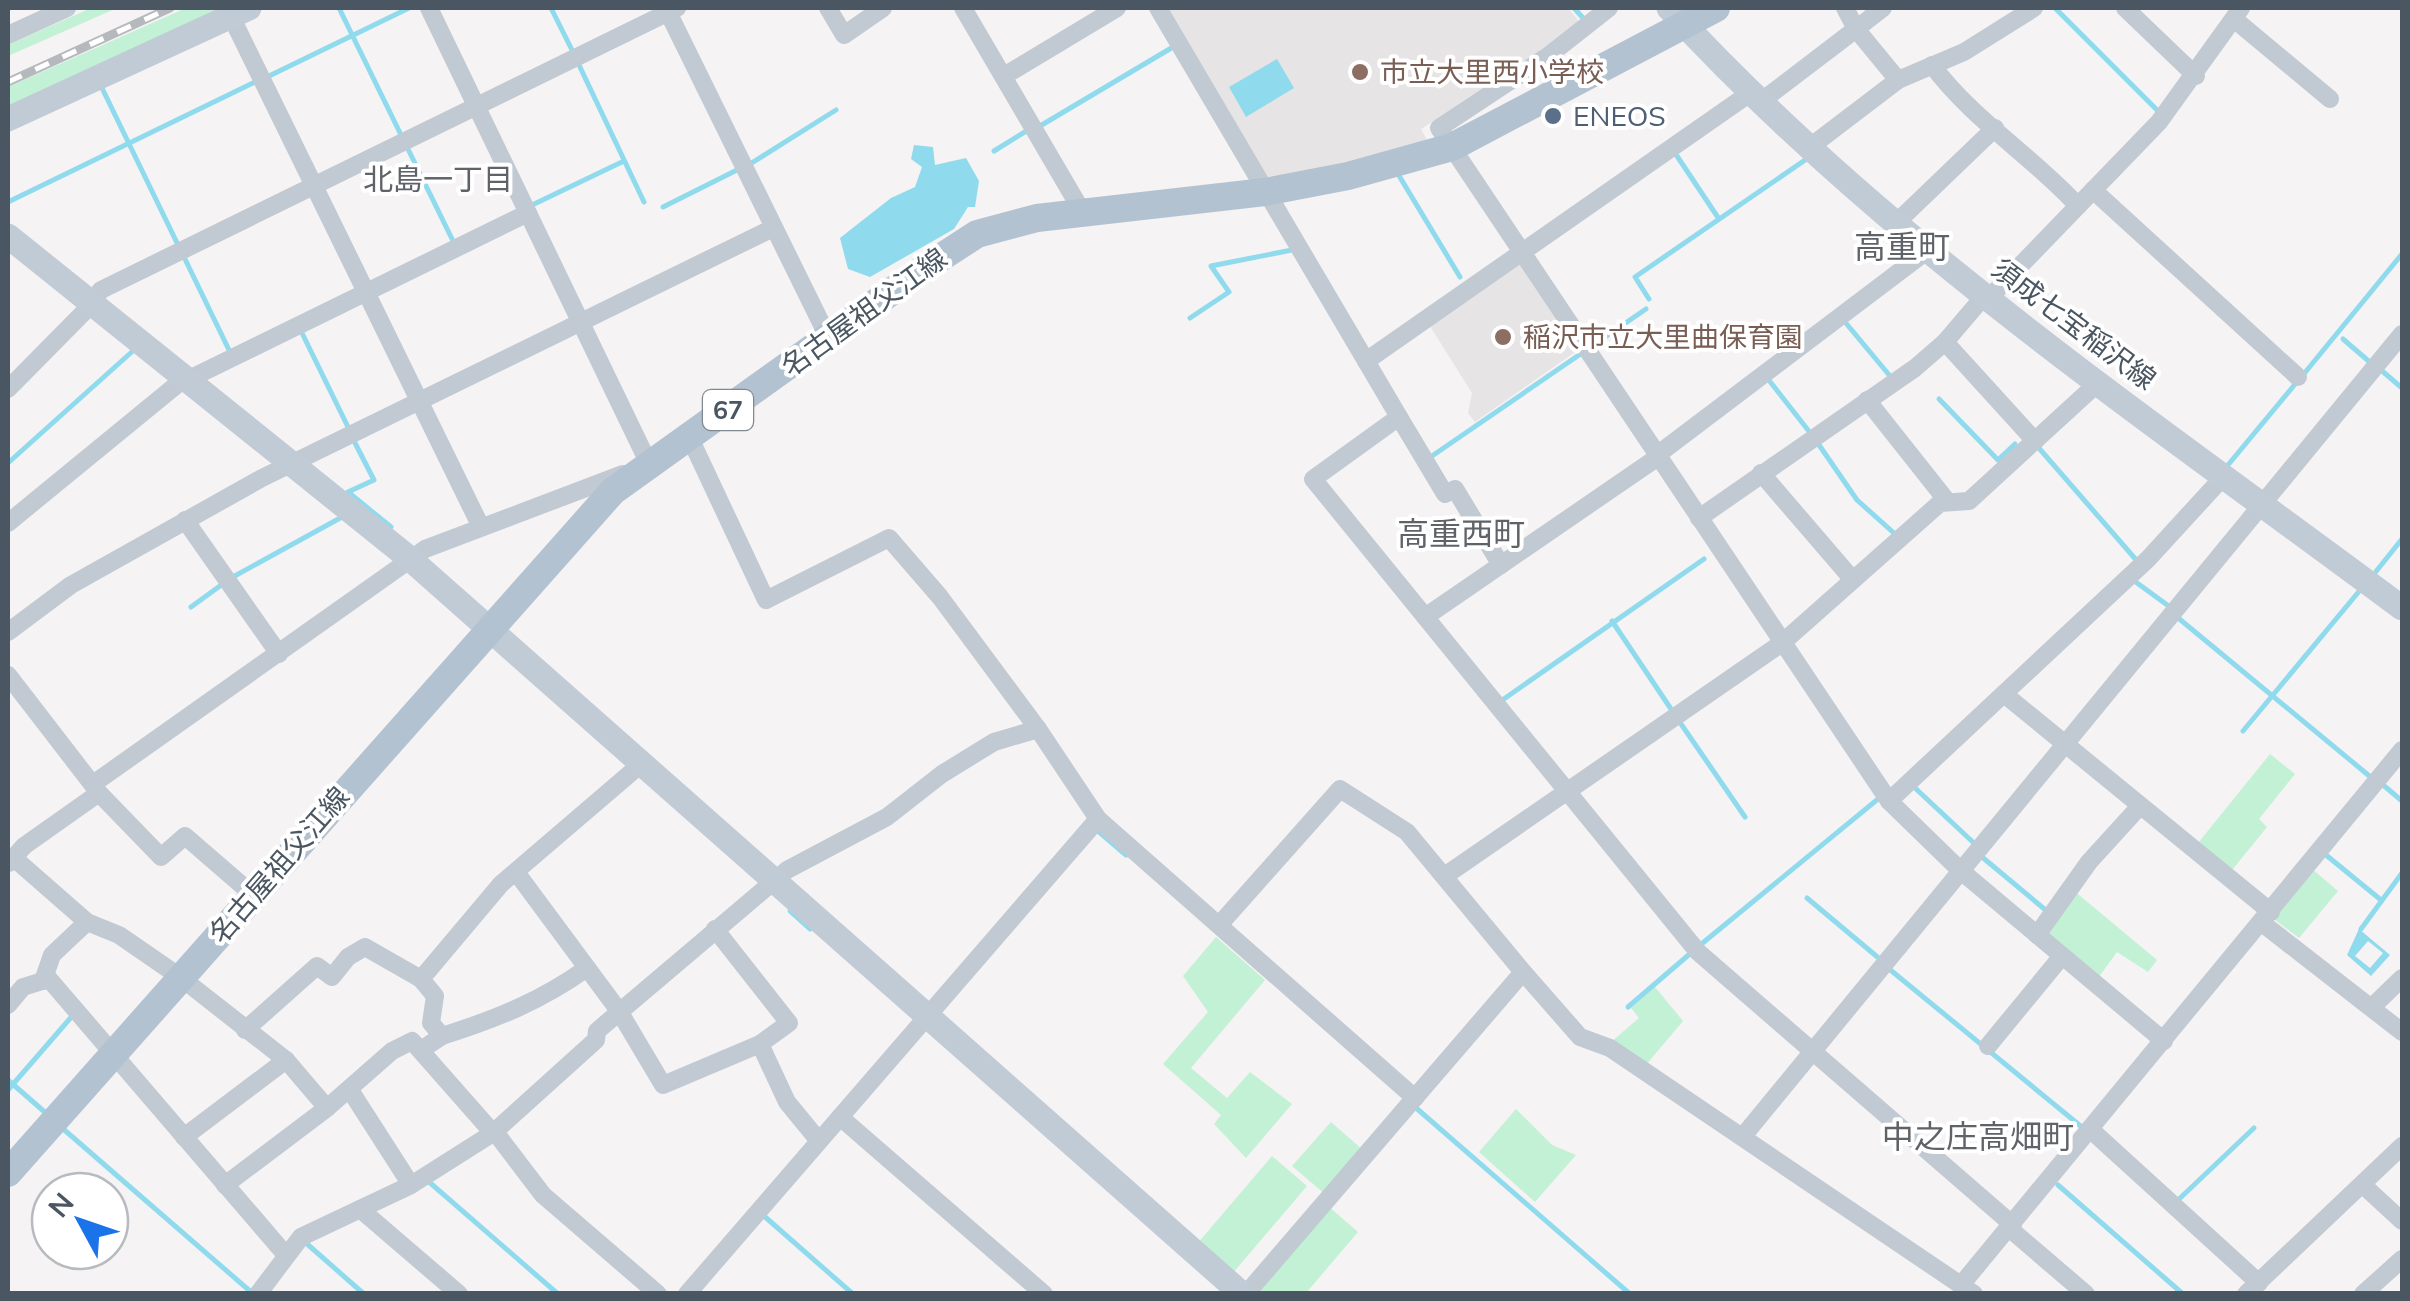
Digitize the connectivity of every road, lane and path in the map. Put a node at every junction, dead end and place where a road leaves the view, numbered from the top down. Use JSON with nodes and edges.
{"nodes":[{"id":1,"x":67,"y":8,"type":"edge"},
{"id":2,"x":429,"y":8,"type":"edge"},
{"id":3,"x":828,"y":8,"type":"edge"},
{"id":4,"x":883,"y":8,"type":"edge"},
{"id":5,"x":963,"y":8,"type":"edge"},
{"id":6,"x":1117,"y":8,"type":"edge"},
{"id":7,"x":1158,"y":8,"type":"edge"},
{"id":8,"x":1609,"y":8,"type":"edge"},
{"id":9,"x":1716,"y":8,"type":"edge"},
{"id":10,"x":1845,"y":8,"type":"edge"},
{"id":11,"x":1884,"y":8,"type":"edge"},
{"id":12,"x":2034,"y":8,"type":"edge"},
{"id":13,"x":2125,"y":8,"type":"edge"},
{"id":14,"x":236,"y":10,"type":"edge"},
{"id":15,"x":671,"y":10,"type":"edge"},
{"id":16,"x":2234,"y":12,"type":"edge"},
{"id":17,"x":1677,"y":16,"type":"edge"},
{"id":18,"x":1856,"y":29,"type":"junction"},
{"id":19,"x":8,"y":35,"type":"edge"},
{"id":20,"x":1932,"y":65,"type":"junction"},
{"id":21,"x":1004,"y":76,"type":"junction"},
{"id":22,"x":2196,"y":76,"type":"junction"},
{"id":23,"x":1898,"y":80,"type":"junction"},
{"id":24,"x":1758,"y":96,"type":"junction"},
{"id":25,"x":2330,"y":99,"type":"dead end"},
{"id":26,"x":477,"y":108,"type":"junction"},
{"id":27,"x":8,"y":119,"type":"edge"},
{"id":28,"x":1994,"y":128,"type":"junction"},
{"id":29,"x":1452,"y":147,"type":"junction"},
{"id":30,"x":1810,"y":147,"type":"junction"},
{"id":31,"x":315,"y":186,"type":"junction"},
{"id":32,"x":2093,"y":190,"type":"junction"},
{"id":33,"x":1265,"y":192,"type":"junction"},
{"id":34,"x":2078,"y":206,"type":"junction"},
{"id":35,"x":528,"y":213,"type":"junction"},
{"id":36,"x":1083,"y":213,"type":"junction"},
{"id":37,"x":1896,"y":224,"type":"junction"},
{"id":38,"x":773,"y":228,"type":"junction"},
{"id":39,"x":8,"y":236,"type":"edge"},
{"id":40,"x":1928,"y":250,"type":"junction"},
{"id":41,"x":1522,"y":252,"type":"junction"},
{"id":42,"x":366,"y":292,"type":"junction"},
{"id":43,"x":1987,"y":297,"type":"junction"},
{"id":44,"x":91,"y":303,"type":"junction"},
{"id":45,"x":581,"y":322,"type":"junction"},
{"id":46,"x":2402,"y":334,"type":"edge"},
{"id":47,"x":829,"y":339,"type":"junction"},
{"id":48,"x":1945,"y":342,"type":"junction"},
{"id":49,"x":1366,"y":361,"type":"junction"},
{"id":50,"x":2298,"y":378,"type":"dead end"},
{"id":51,"x":186,"y":379,"type":"junction"},
{"id":52,"x":2100,"y":381,"type":"junction"},
{"id":53,"x":8,"y":390,"type":"edge"},
{"id":54,"x":419,"y":400,"type":"junction"},
{"id":55,"x":1866,"y":400,"type":"junction"},
{"id":56,"x":1400,"y":417,"type":"junction"},
{"id":57,"x":690,"y":436,"type":"junction"},
{"id":58,"x":2035,"y":440,"type":"junction"},
{"id":59,"x":1657,"y":456,"type":"junction"},
{"id":60,"x":290,"y":463,"type":"junction"},
{"id":61,"x":647,"y":466,"type":"junction"},
{"id":62,"x":1761,"y":473,"type":"junction"},
{"id":63,"x":2225,"y":475,"type":"junction"},
{"id":64,"x":1947,"y":501,"type":"junction"},
{"id":65,"x":2262,"y":503,"type":"junction"},
{"id":66,"x":1698,"y":518,"type":"junction"},
{"id":67,"x":186,"y":520,"type":"junction"},
{"id":68,"x":8,"y":523,"type":"edge"},
{"id":69,"x":480,"y":526,"type":"junction"},
{"id":70,"x":410,"y":558,"type":"junction"},
{"id":71,"x":1501,"y":565,"type":"junction"},
{"id":72,"x":1853,"y":580,"type":"junction"},
{"id":73,"x":2402,"y":608,"type":"edge"},
{"id":74,"x":1425,"y":616,"type":"junction"},
{"id":75,"x":486,"y":629,"type":"junction"},
{"id":76,"x":8,"y":632,"type":"edge"},
{"id":77,"x":1782,"y":644,"type":"junction"},
{"id":78,"x":279,"y":654,"type":"junction"},
{"id":79,"x":8,"y":675,"type":"edge"},
{"id":80,"x":2004,"y":694,"type":"junction"},
{"id":81,"x":1038,"y":729,"type":"junction"},
{"id":82,"x":2066,"y":746,"type":"junction"},
{"id":83,"x":2402,"y":750,"type":"edge"},
{"id":84,"x":640,"y":765,"type":"junction"},
{"id":85,"x":96,"y":789,"type":"junction"},
{"id":86,"x":1566,"y":791,"type":"junction"},
{"id":87,"x":1889,"y":801,"type":"junction"},
{"id":88,"x":2140,"y":806,"type":"junction"},
{"id":89,"x":1098,"y":819,"type":"junction"},
{"id":90,"x":11,"y":861,"type":"edge"},
{"id":91,"x":1962,"y":871,"type":"junction"},
{"id":92,"x":516,"y":872,"type":"junction"},
{"id":93,"x":1446,"y":875,"type":"junction"},
{"id":94,"x":773,"y":882,"type":"junction"},
{"id":95,"x":252,"y":894,"type":"junction"},
{"id":96,"x":2266,"y":918,"type":"junction"},
{"id":97,"x":87,"y":922,"type":"junction"},
{"id":98,"x":1220,"y":924,"type":"junction"},
{"id":99,"x":716,"y":929,"type":"junction"},
{"id":100,"x":2037,"y":935,"type":"junction"},
{"id":101,"x":2062,"y":956,"type":"junction"},
{"id":102,"x":587,"y":968,"type":"junction"},
{"id":103,"x":1524,"y":972,"type":"junction"},
{"id":104,"x":180,"y":977,"type":"junction"},
{"id":105,"x":2402,"y":978,"type":"edge"},
{"id":106,"x":43,"y":980,"type":"junction"},
{"id":107,"x":421,"y":980,"type":"junction"},
{"id":108,"x":8,"y":1005,"type":"edge"},
{"id":109,"x":2372,"y":1007,"type":"junction"},
{"id":110,"x":619,"y":1012,"type":"junction"},
{"id":111,"x":926,"y":1018,"type":"junction"},
{"id":112,"x":245,"y":1030,"type":"junction"},
{"id":113,"x":2402,"y":1032,"type":"edge"},
{"id":114,"x":442,"y":1036,"type":"junction"},
{"id":115,"x":2164,"y":1041,"type":"junction"},
{"id":116,"x":760,"y":1044,"type":"junction"},
{"id":117,"x":1988,"y":1046,"type":"dead end"},
{"id":118,"x":421,"y":1050,"type":"junction"},
{"id":119,"x":1813,"y":1051,"type":"junction"},
{"id":120,"x":112,"y":1054,"type":"junction"},
{"id":121,"x":286,"y":1060,"type":"junction"},
{"id":122,"x":350,"y":1090,"type":"junction"},
{"id":123,"x":1415,"y":1098,"type":"junction"},
{"id":124,"x":327,"y":1108,"type":"junction"},
{"id":125,"x":840,"y":1117,"type":"junction"},
{"id":126,"x":2091,"y":1130,"type":"junction"},
{"id":127,"x":494,"y":1133,"type":"junction"},
{"id":128,"x":1744,"y":1136,"type":"junction"},
{"id":129,"x":184,"y":1137,"type":"junction"},
{"id":130,"x":819,"y":1141,"type":"junction"},
{"id":131,"x":2401,"y":1152,"type":"edge"},
{"id":132,"x":8,"y":1173,"type":"edge"},
{"id":133,"x":226,"y":1185,"type":"junction"},
{"id":134,"x":411,"y":1185,"type":"junction"},
{"id":135,"x":2364,"y":1186,"type":"junction"},
{"id":136,"x":360,"y":1209,"type":"junction"},
{"id":137,"x":2402,"y":1221,"type":"edge"},
{"id":138,"x":2012,"y":1227,"type":"junction"},
{"id":139,"x":286,"y":1254,"type":"junction"},
{"id":140,"x":2402,"y":1259,"type":"edge"},
{"id":141,"x":2253,"y":1288,"type":"edge"},
{"id":142,"x":1968,"y":1289,"type":"edge"},
{"id":143,"x":262,"y":1292,"type":"edge"},
{"id":144,"x":458,"y":1294,"type":"edge"},
{"id":145,"x":658,"y":1294,"type":"edge"},
{"id":146,"x":687,"y":1294,"type":"edge"},
{"id":147,"x":1044,"y":1294,"type":"edge"},
{"id":148,"x":1244,"y":1294,"type":"edge"},
{"id":149,"x":2086,"y":1294,"type":"edge"},
{"id":150,"x":2364,"y":1294,"type":"edge"}],
"edges":[{"from":1,"to":19,"type":"street"},
{"from":2,"to":26,"type":"street"},
{"from":3,"to":4,"type":"street"},
{"from":5,"to":21,"type":"street"},
{"from":6,"to":21,"type":"street"},
{"from":7,"to":33,"type":"street"},
{"from":8,"to":29,"type":"street"},
{"from":9,"to":17,"type":"main road","name":"名古屋祖父江線","number":"67"},
{"from":10,"to":18,"type":"street"},
{"from":11,"to":18,"type":"street"},
{"from":12,"to":20,"type":"street"},
{"from":13,"to":22,"type":"street"},
{"from":14,"to":27,"type":"street"},
{"from":14,"to":31,"type":"street"},
{"from":15,"to":26,"type":"street"},
{"from":15,"to":38,"type":"street"},
{"from":16,"to":22,"type":"street"},
{"from":16,"to":25,"type":"street"},
{"from":17,"to":24,"type":"street","name":"須成七宝稲沢線"},
{"from":17,"to":29,"type":"main road","name":"名古屋祖父江線","number":"67"},
{"from":18,"to":23,"type":"street"},
{"from":18,"to":24,"type":"street"},
{"from":20,"to":23,"type":"street"},
{"from":20,"to":28,"type":"street"},
{"from":21,"to":36,"type":"street"},
{"from":22,"to":32,"type":"street"},
{"from":23,"to":30,"type":"street"},
{"from":24,"to":30,"type":"street","name":"須成七宝稲沢線"},
{"from":24,"to":41,"type":"street"},
{"from":26,"to":31,"type":"street"},
{"from":26,"to":35,"type":"street"},
{"from":28,"to":34,"type":"street"},
{"from":28,"to":37,"type":"street"},
{"from":29,"to":33,"type":"main road","name":"名古屋祖父江線","number":"67"},
{"from":29,"to":41,"type":"street"},
{"from":30,"to":37,"type":"street","name":"須成七宝稲沢線"},
{"from":31,"to":42,"type":"street"},
{"from":31,"to":44,"type":"street"},
{"from":32,"to":34,"type":"street"},
{"from":32,"to":50,"type":"street"},
{"from":33,"to":36,"type":"main road","name":"名古屋祖父江線","number":"67"},
{"from":33,"to":49,"type":"street"},
{"from":34,"to":43,"type":"street"},
{"from":35,"to":42,"type":"street"},
{"from":35,"to":45,"type":"street"},
{"from":36,"to":47,"type":"main road","name":"名古屋祖父江線","number":"67"},
{"from":37,"to":40,"type":"street","name":"須成七宝稲沢線"},
{"from":38,"to":45,"type":"street"},
{"from":38,"to":47,"type":"street"},
{"from":39,"to":44,"type":"street"},
{"from":40,"to":43,"type":"street","name":"須成七宝稲沢線"},
{"from":40,"to":59,"type":"street"},
{"from":41,"to":49,"type":"street"},
{"from":41,"to":59,"type":"street"},
{"from":42,"to":51,"type":"street"},
{"from":42,"to":54,"type":"street"},
{"from":43,"to":48,"type":"street"},
{"from":43,"to":52,"type":"street","name":"須成七宝稲沢線"},
{"from":44,"to":51,"type":"street"},
{"from":44,"to":53,"type":"street"},
{"from":45,"to":54,"type":"street"},
{"from":45,"to":61,"type":"street"},
{"from":46,"to":65,"type":"street"},
{"from":47,"to":57,"type":"main road","name":"名古屋祖父江線","number":"67"},
{"from":48,"to":55,"type":"street"},
{"from":48,"to":58,"type":"street"},
{"from":49,"to":56,"type":"street"},
{"from":51,"to":60,"type":"street"},
{"from":51,"to":68,"type":"street"},
{"from":52,"to":58,"type":"street"},
{"from":52,"to":63,"type":"street","name":"須成七宝稲沢線"},
{"from":54,"to":60,"type":"street"},
{"from":54,"to":69,"type":"street"},
{"from":55,"to":62,"type":"street"},
{"from":55,"to":64,"type":"street"},
{"from":56,"to":71,"type":"street"},
{"from":56,"to":74,"type":"street"},
{"from":57,"to":61,"type":"main road","name":"名古屋祖父江線","number":"67"},
{"from":57,"to":81,"type":"street"},
{"from":58,"to":64,"type":"street"},
{"from":59,"to":66,"type":"street"},
{"from":59,"to":71,"type":"street"},
{"from":60,"to":67,"type":"street"},
{"from":60,"to":70,"type":"street"},
{"from":61,"to":69,"type":"street"},
{"from":61,"to":75,"type":"main road","name":"名古屋祖父江線","number":"67"},
{"from":62,"to":66,"type":"street"},
{"from":62,"to":72,"type":"street"},
{"from":63,"to":65,"type":"street","name":"須成七宝稲沢線"},
{"from":63,"to":80,"type":"street"},
{"from":64,"to":72,"type":"street"},
{"from":65,"to":73,"type":"street","name":"須成七宝稲沢線"},
{"from":65,"to":82,"type":"street"},
{"from":66,"to":77,"type":"street"},
{"from":67,"to":76,"type":"street"},
{"from":67,"to":78,"type":"street"},
{"from":69,"to":70,"type":"street"},
{"from":70,"to":75,"type":"street"},
{"from":70,"to":78,"type":"street"},
{"from":71,"to":74,"type":"street"},
{"from":72,"to":77,"type":"street"},
{"from":74,"to":86,"type":"street"},
{"from":75,"to":84,"type":"street"},
{"from":75,"to":95,"type":"main road","name":"名古屋祖父江線","number":"67"},
{"from":77,"to":86,"type":"street"},
{"from":77,"to":87,"type":"street"},
{"from":78,"to":85,"type":"street"},
{"from":79,"to":85,"type":"street"},
{"from":80,"to":82,"type":"street"},
{"from":80,"to":87,"type":"street"},
{"from":81,"to":89,"type":"street"},
{"from":81,"to":94,"type":"street"},
{"from":82,"to":88,"type":"street"},
{"from":82,"to":91,"type":"street"},
{"from":83,"to":96,"type":"street"},
{"from":84,"to":92,"type":"street"},
{"from":84,"to":94,"type":"street"},
{"from":85,"to":90,"type":"street"},
{"from":85,"to":95,"type":"street"},
{"from":86,"to":93,"type":"street"},
{"from":86,"to":119,"type":"street"},
{"from":87,"to":91,"type":"street"},
{"from":88,"to":96,"type":"street"},
{"from":88,"to":100,"type":"street"},
{"from":89,"to":98,"type":"street"},
{"from":89,"to":111,"type":"street"},
{"from":90,"to":97,"type":"street"},
{"from":91,"to":100,"type":"street"},
{"from":91,"to":119,"type":"street"},
{"from":92,"to":102,"type":"street"},
{"from":92,"to":107,"type":"street"},
{"from":93,"to":98,"type":"street"},
{"from":93,"to":103,"type":"street"},
{"from":94,"to":99,"type":"street"},
{"from":94,"to":111,"type":"street"},
{"from":95,"to":104,"type":"main road","name":"名古屋祖父江線","number":"67"},
{"from":96,"to":109,"type":"street"},
{"from":96,"to":115,"type":"street"},
{"from":97,"to":104,"type":"street"},
{"from":97,"to":106,"type":"street"},
{"from":98,"to":123,"type":"street"},
{"from":99,"to":110,"type":"street"},
{"from":99,"to":116,"type":"street"},
{"from":100,"to":101,"type":"street"},
{"from":101,"to":115,"type":"street"},
{"from":101,"to":117,"type":"street"},
{"from":102,"to":110,"type":"street"},
{"from":102,"to":114,"type":"street"},
{"from":103,"to":123,"type":"street"},
{"from":103,"to":128,"type":"street"},
{"from":104,"to":112,"type":"street"},
{"from":104,"to":120,"type":"main road","name":"名古屋祖父江線","number":"67"},
{"from":105,"to":109,"type":"street"},
{"from":106,"to":108,"type":"street"},
{"from":106,"to":120,"type":"street"},
{"from":107,"to":112,"type":"street"},
{"from":107,"to":114,"type":"street"},
{"from":109,"to":113,"type":"street"},
{"from":110,"to":116,"type":"street"},
{"from":110,"to":127,"type":"street"},
{"from":111,"to":125,"type":"street"},
{"from":111,"to":148,"type":"street"},
{"from":112,"to":121,"type":"street"},
{"from":114,"to":118,"type":"street"},
{"from":115,"to":126,"type":"street"},
{"from":116,"to":130,"type":"street"},
{"from":118,"to":122,"type":"street"},
{"from":118,"to":127,"type":"street"},
{"from":119,"to":128,"type":"street"},
{"from":119,"to":138,"type":"street"},
{"from":120,"to":129,"type":"street"},
{"from":120,"to":132,"type":"main road","name":"名古屋祖父江線","number":"67"},
{"from":121,"to":124,"type":"street"},
{"from":121,"to":129,"type":"street"},
{"from":122,"to":124,"type":"street"},
{"from":122,"to":134,"type":"street"},
{"from":123,"to":148,"type":"street"},
{"from":124,"to":133,"type":"street"},
{"from":125,"to":130,"type":"street"},
{"from":125,"to":147,"type":"street"},
{"from":126,"to":138,"type":"street"},
{"from":126,"to":141,"type":"street"},
{"from":127,"to":134,"type":"street"},
{"from":127,"to":145,"type":"street"},
{"from":128,"to":142,"type":"street"},
{"from":129,"to":133,"type":"street"},
{"from":130,"to":146,"type":"street"},
{"from":131,"to":135,"type":"street"},
{"from":133,"to":139,"type":"street"},
{"from":134,"to":136,"type":"street"},
{"from":135,"to":137,"type":"street"},
{"from":135,"to":141,"type":"street"},
{"from":136,"to":139,"type":"street"},
{"from":136,"to":144,"type":"street"},
{"from":138,"to":142,"type":"street"},
{"from":138,"to":149,"type":"street"},
{"from":139,"to":143,"type":"street"},
{"from":140,"to":150,"type":"street"}]}
